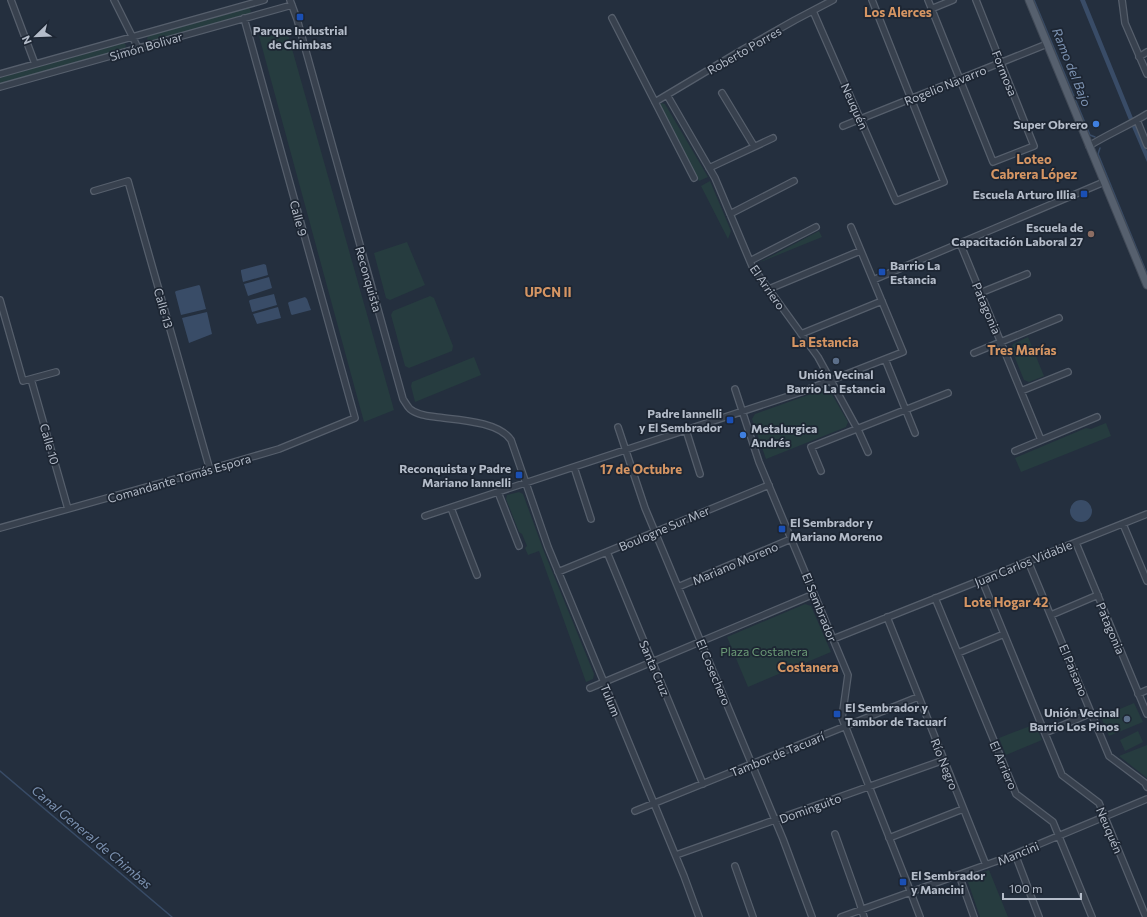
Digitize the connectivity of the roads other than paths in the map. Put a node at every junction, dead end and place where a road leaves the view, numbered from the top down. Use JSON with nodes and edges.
{"nodes":[{"id":1,"x":11,"y":0,"type":"edge"},
{"id":2,"x":114,"y":0,"type":"edge"},
{"id":3,"x":264,"y":0,"type":"edge"},
{"id":4,"x":833,"y":0,"type":"edge"},
{"id":5,"x":872,"y":0,"type":"edge"},
{"id":6,"x":928,"y":0,"type":"edge"},
{"id":7,"x":953,"y":0,"type":"edge"},
{"id":8,"x":976,"y":0,"type":"edge"},
{"id":9,"x":1029,"y":0,"type":"edge"},
{"id":10,"x":1122,"y":0,"type":"edge"},
{"id":11,"x":255,"y":1,"type":"edge"},
{"id":12,"x":291,"y":2,"type":"edge"},
{"id":13,"x":931,"y":9,"type":"junction"},
{"id":14,"x":813,"y":11,"type":"junction"},
{"id":15,"x":259,"y":14,"type":"junction"},
{"id":16,"x":244,"y":18,"type":"junction"},
{"id":17,"x":612,"y":18,"type":"dead end"},
{"id":18,"x":132,"y":37,"type":"junction"},
{"id":19,"x":1048,"y":44,"type":"junction"},
{"id":20,"x":138,"y":48,"type":"junction"},
{"id":21,"x":1147,"y":52,"type":"edge"},
{"id":22,"x":1139,"y":57,"type":"junction"},
{"id":23,"x":1001,"y":63,"type":"junction"},
{"id":24,"x":35,"y":64,"type":"junction"},
{"id":25,"x":0,"y":74,"type":"edge"},
{"id":26,"x":1147,"y":74,"type":"edge"},
{"id":27,"x":960,"y":79,"type":"junction"},
{"id":28,"x":0,"y":87,"type":"edge"},
{"id":29,"x":722,"y":93,"type":"dead end"},
{"id":30,"x":667,"y":95,"type":"junction"},
{"id":31,"x":911,"y":99,"type":"junction"},
{"id":32,"x":655,"y":102,"type":"junction"},
{"id":33,"x":1147,"y":114,"type":"edge"},
{"id":34,"x":860,"y":119,"type":"junction"},
{"id":35,"x":1134,"y":122,"type":"junction"},
{"id":36,"x":843,"y":126,"type":"dead end"},
{"id":37,"x":773,"y":138,"type":"dead end"},
{"id":38,"x":1147,"y":145,"type":"edge"},
{"id":39,"x":754,"y":146,"type":"junction"},
{"id":40,"x":1090,"y":146,"type":"junction"},
{"id":41,"x":709,"y":168,"type":"junction"},
{"id":42,"x":694,"y":178,"type":"dead end"},
{"id":43,"x":794,"y":181,"type":"dead end"},
{"id":44,"x":1104,"y":182,"type":"junction"},
{"id":45,"x":94,"y":191,"type":"dead end"},
{"id":46,"x":730,"y":214,"type":"junction"},
{"id":47,"x":816,"y":227,"type":"dead end"},
{"id":48,"x":851,"y":227,"type":"dead end"},
{"id":49,"x":960,"y":243,"type":"junction"},
{"id":50,"x":860,"y":251,"type":"junction"},
{"id":51,"x":750,"y":261,"type":"junction"},
{"id":52,"x":1027,"y":274,"type":"dead end"},
{"id":53,"x":873,"y":280,"type":"junction"},
{"id":54,"x":1147,"y":285,"type":"edge"},
{"id":55,"x":769,"y":289,"type":"junction"},
{"id":56,"x":980,"y":293,"type":"junction"},
{"id":57,"x":0,"y":300,"type":"edge"},
{"id":58,"x":882,"y":301,"type":"junction"},
{"id":59,"x":1059,"y":318,"type":"dead end"},
{"id":60,"x":801,"y":334,"type":"junction"},
{"id":61,"x":1001,"y":342,"type":"junction"},
{"id":62,"x":974,"y":354,"type":"dead end"},
{"id":63,"x":885,"y":359,"type":"junction"},
{"id":64,"x":56,"y":372,"type":"dead end"},
{"id":65,"x":1068,"y":372,"type":"dead end"},
{"id":66,"x":31,"y":379,"type":"junction"},
{"id":67,"x":831,"y":380,"type":"junction"},
{"id":68,"x":734,"y":389,"type":"dead end"},
{"id":69,"x":1021,"y":391,"type":"junction"},
{"id":70,"x":948,"y":393,"type":"dead end"},
{"id":71,"x":906,"y":409,"type":"junction"},
{"id":72,"x":742,"y":412,"type":"junction"},
{"id":73,"x":1097,"y":417,"type":"dead end"},
{"id":74,"x":355,"y":418,"type":"joint"},
{"id":75,"x":618,"y":427,"type":"dead end"},
{"id":76,"x":858,"y":428,"type":"junction"},
{"id":77,"x":686,"y":430,"type":"junction"},
{"id":78,"x":915,"y":433,"type":"dead end"},
{"id":79,"x":1041,"y":440,"type":"junction"},
{"id":80,"x":626,"y":450,"type":"junction"},
{"id":81,"x":1015,"y":451,"type":"dead end"},
{"id":82,"x":868,"y":452,"type":"dead end"},
{"id":83,"x":574,"y":467,"type":"junction"},
{"id":84,"x":210,"y":470,"type":"junction"},
{"id":85,"x":821,"y":471,"type":"dead end"},
{"id":86,"x":700,"y":474,"type":"dead end"},
{"id":87,"x":526,"y":483,"type":"junction"},
{"id":88,"x":769,"y":485,"type":"junction"},
{"id":89,"x":498,"y":492,"type":"junction"},
{"id":90,"x":451,"y":508,"type":"junction"},
{"id":91,"x":68,"y":509,"type":"junction"},
{"id":92,"x":1147,"y":514,"type":"edge"},
{"id":93,"x":425,"y":516,"type":"dead end"},
{"id":94,"x":591,"y":519,"type":"dead end"},
{"id":95,"x":1123,"y":524,"type":"junction"},
{"id":96,"x":0,"y":528,"type":"edge"},
{"id":97,"x":655,"y":532,"type":"junction"},
{"id":98,"x":792,"y":539,"type":"junction"},
{"id":99,"x":1076,"y":543,"type":"junction"},
{"id":100,"x":519,"y":546,"type":"dead end"},
{"id":101,"x":607,"y":552,"type":"junction"},
{"id":102,"x":1028,"y":562,"type":"junction"},
{"id":103,"x":558,"y":572,"type":"junction"},
{"id":104,"x":477,"y":575,"type":"dead end"},
{"id":105,"x":1146,"y":577,"type":"edge"},
{"id":106,"x":982,"y":580,"type":"junction"},
{"id":107,"x":678,"y":587,"type":"junction"},
{"id":108,"x":814,"y":594,"type":"junction"},
{"id":109,"x":1098,"y":596,"type":"junction"},
{"id":110,"x":935,"y":598,"type":"junction"},
{"id":111,"x":1051,"y":615,"type":"junction"},
{"id":112,"x":887,"y":617,"type":"junction"},
{"id":113,"x":1004,"y":634,"type":"junction"},
{"id":114,"x":833,"y":639,"type":"junction"},
{"id":115,"x":701,"y":641,"type":"junction"},
{"id":116,"x":958,"y":654,"type":"junction"},
{"id":117,"x":652,"y":662,"type":"junction"},
{"id":118,"x":604,"y":682,"type":"junction"},
{"id":119,"x":590,"y":688,"type":"dead end"},
{"id":120,"x":1147,"y":690,"type":"edge"},
{"id":121,"x":1138,"y":694,"type":"junction"},
{"id":122,"x":918,"y":697,"type":"junction"},
{"id":123,"x":1091,"y":713,"type":"junction"},
{"id":124,"x":1147,"y":714,"type":"edge"},
{"id":125,"x":845,"y":726,"type":"junction"},
{"id":126,"x":1045,"y":732,"type":"junction"},
{"id":127,"x":944,"y":760,"type":"junction"},
{"id":128,"x":752,"y":764,"type":"junction"},
{"id":129,"x":703,"y":784,"type":"junction"},
{"id":130,"x":869,"y":786,"type":"junction"},
{"id":131,"x":1147,"y":787,"type":"edge"},
{"id":132,"x":1147,"y":799,"type":"edge"},
{"id":133,"x":654,"y":804,"type":"junction"},
{"id":134,"x":963,"y":809,"type":"junction"},
{"id":135,"x":635,"y":811,"type":"dead end"},
{"id":136,"x":1105,"y":817,"type":"junction"},
{"id":137,"x":775,"y":820,"type":"junction"},
{"id":138,"x":835,"y":834,"type":"dead end"},
{"id":139,"x":1059,"y":836,"type":"junction"},
{"id":140,"x":889,"y":838,"type":"junction"},
{"id":141,"x":1015,"y":854,"type":"junction"},
{"id":142,"x":676,"y":856,"type":"junction"},
{"id":143,"x":986,"y":865,"type":"junction"},
{"id":144,"x":735,"y":866,"type":"dead end"},
{"id":145,"x":959,"y":875,"type":"junction"},
{"id":146,"x":911,"y":892,"type":"junction"},
{"id":147,"x":862,"y":910,"type":"junction"},
{"id":148,"x":699,"y":917,"type":"edge"},
{"id":149,"x":753,"y":917,"type":"edge"},
{"id":150,"x":812,"y":917,"type":"edge"},
{"id":151,"x":841,"y":917,"type":"edge"},
{"id":152,"x":864,"y":917,"type":"edge"},
{"id":153,"x":920,"y":917,"type":"edge"},
{"id":154,"x":974,"y":917,"type":"edge"},
{"id":155,"x":1039,"y":917,"type":"edge"},
{"id":156,"x":1092,"y":917,"type":"edge"},
{"id":157,"x":1146,"y":917,"type":"edge"}],
"edges":[{"from":1,"to":24,"type":"street"},
{"from":2,"to":18,"type":"street"},
{"from":3,"to":11,"type":"street","name":"Simón Bolivar"},
{"from":4,"to":14,"type":"street","name":"Roberto Porres"},
{"from":5,"to":31,"type":"street"},
{"from":6,"to":13,"type":"street"},
{"from":7,"to":13,"type":"street"},
{"from":8,"to":23,"type":"street","name":"Formosa"},
{"from":9,"to":19,"type":"main road"},
{"from":10,"to":22,"type":"street"},
{"from":11,"to":15,"type":"street"},
{"from":11,"to":18,"type":"street","name":"Simón Bolivar"},
{"from":12,"to":15,"type":"street","name":"Simón Bolivar"},
{"from":12,"to":87,"type":"street","name":"Reconquista"},
{"from":13,"to":27,"type":"street"},
{"from":14,"to":30,"type":"street","name":"Roberto Porres"},
{"from":14,"to":34,"type":"street","name":"Neuquén"},
{"from":15,"to":16,"type":"street","name":"Simón Bolivar"},
{"from":16,"to":20,"type":"street","name":"Simón Bolivar"},
{"from":16,"to":74,"type":"street","name":"Calle 9"},
{"from":17,"to":32,"type":"street"},
{"from":18,"to":20,"type":"street"},
{"from":18,"to":24,"type":"street","name":"Simón Bolivar"},
{"from":19,"to":23,"type":"street","name":"Rogelio Navarro"},
{"from":19,"to":40,"type":"main road"},
{"from":20,"to":28,"type":"street","name":"Simón Bolivar"},
{"from":21,"to":22,"type":"street"},
{"from":22,"to":26,"type":"street"},
{"from":23,"to":27,"type":"street","name":"Rogelio Navarro"},
{"from":23,"to":27,"type":"street","name":"Formosa"},
{"from":24,"to":25,"type":"street","name":"Simón Bolivar"},
{"from":27,"to":31,"type":"street","name":"Rogelio Navarro"},
{"from":29,"to":39,"type":"street"},
{"from":30,"to":32,"type":"street","name":"Roberto Porres"},
{"from":30,"to":41,"type":"street","name":"El Arriero"},
{"from":31,"to":34,"type":"street","name":"Rogelio Navarro"},
{"from":31,"to":34,"type":"street","name":"Neuquén"},
{"from":32,"to":42,"type":"street"},
{"from":33,"to":35,"type":"street"},
{"from":34,"to":36,"type":"street","name":"Rogelio Navarro"},
{"from":35,"to":38,"type":"street"},
{"from":35,"to":40,"type":"street"},
{"from":37,"to":39,"type":"street"},
{"from":39,"to":41,"type":"street"},
{"from":40,"to":44,"type":"main road"},
{"from":41,"to":46,"type":"street","name":"El Arriero"},
{"from":43,"to":46,"type":"street"},
{"from":44,"to":49,"type":"street"},
{"from":44,"to":54,"type":"main road"},
{"from":45,"to":84,"type":"street","name":"Calle 13"},
{"from":46,"to":51,"type":"street","name":"El Arriero"},
{"from":47,"to":51,"type":"street"},
{"from":48,"to":50,"type":"street"},
{"from":49,"to":53,"type":"street"},
{"from":49,"to":56,"type":"street","name":"Patagonia"},
{"from":50,"to":53,"type":"street"},
{"from":50,"to":55,"type":"street"},
{"from":51,"to":55,"type":"street","name":"El Arriero"},
{"from":52,"to":56,"type":"street"},
{"from":53,"to":58,"type":"street"},
{"from":55,"to":60,"type":"street","name":"El Arriero"},
{"from":56,"to":61,"type":"street","name":"Patagonia"},
{"from":57,"to":66,"type":"street"},
{"from":58,"to":60,"type":"street"},
{"from":58,"to":63,"type":"street"},
{"from":59,"to":61,"type":"street"},
{"from":60,"to":67,"type":"street","name":"El Arriero"},
{"from":61,"to":62,"type":"street"},
{"from":61,"to":69,"type":"street","name":"Patagonia"},
{"from":63,"to":67,"type":"street"},
{"from":63,"to":71,"type":"street"},
{"from":64,"to":66,"type":"street"},
{"from":65,"to":69,"type":"street"},
{"from":66,"to":91,"type":"street","name":"Calle 10"},
{"from":67,"to":72,"type":"street"},
{"from":67,"to":76,"type":"street","name":"El Arriero"},
{"from":68,"to":72,"type":"street","name":"El Sembrador"},
{"from":69,"to":79,"type":"street","name":"Patagonia"},
{"from":70,"to":71,"type":"street"},
{"from":71,"to":76,"type":"street"},
{"from":71,"to":78,"type":"street"},
{"from":72,"to":77,"type":"street"},
{"from":72,"to":88,"type":"street","name":"El Sembrador"},
{"from":73,"to":79,"type":"street"},
{"from":74,"to":84,"type":"street","name":"Comandante Tomás Espora"},
{"from":75,"to":80,"type":"street","name":"El Cosechero"},
{"from":76,"to":82,"type":"street","name":"El Arriero"},
{"from":76,"to":85,"type":"street"},
{"from":77,"to":80,"type":"street"},
{"from":77,"to":86,"type":"street"},
{"from":79,"to":81,"type":"street"},
{"from":80,"to":83,"type":"street"},
{"from":80,"to":97,"type":"street","name":"El Cosechero"},
{"from":83,"to":87,"type":"street"},
{"from":83,"to":94,"type":"street"},
{"from":84,"to":91,"type":"street","name":"Comandante Tomás Espora"},
{"from":87,"to":89,"type":"street"},
{"from":87,"to":103,"type":"street","name":"Tulum"},
{"from":88,"to":97,"type":"street","name":"Boulogne Sur Mer"},
{"from":88,"to":98,"type":"street","name":"El Sembrador"},
{"from":89,"to":90,"type":"street"},
{"from":89,"to":100,"type":"street"},
{"from":90,"to":93,"type":"street"},
{"from":90,"to":104,"type":"street"},
{"from":91,"to":96,"type":"street","name":"Comandante Tomás Espora"},
{"from":92,"to":95,"type":"street","name":"Juan Carlos Vidable"},
{"from":95,"to":99,"type":"street","name":"Juan Carlos Vidable"},
{"from":95,"to":105,"type":"street"},
{"from":97,"to":101,"type":"street","name":"Boulogne Sur Mer"},
{"from":97,"to":107,"type":"street","name":"El Cosechero"},
{"from":98,"to":107,"type":"street","name":"Mariano Moreno"},
{"from":98,"to":108,"type":"street","name":"El Sembrador"},
{"from":99,"to":102,"type":"street","name":"Juan Carlos Vidable"},
{"from":99,"to":109,"type":"street","name":"Patagonia"},
{"from":101,"to":103,"type":"street","name":"Boulogne Sur Mer"},
{"from":101,"to":117,"type":"street","name":"Santa Cruz"},
{"from":102,"to":106,"type":"street","name":"Juan Carlos Vidable"},
{"from":102,"to":111,"type":"street","name":"El Paisano"},
{"from":103,"to":118,"type":"street","name":"Tulum"},
{"from":106,"to":110,"type":"street","name":"Juan Carlos Vidable"},
{"from":106,"to":113,"type":"street","name":"Neuquén"},
{"from":107,"to":115,"type":"street","name":"El Cosechero"},
{"from":108,"to":114,"type":"street","name":"El Sembrador"},
{"from":108,"to":115,"type":"street"},
{"from":109,"to":111,"type":"street"},
{"from":109,"to":121,"type":"street","name":"Patagonia"},
{"from":110,"to":112,"type":"street","name":"Juan Carlos Vidable"},
{"from":110,"to":116,"type":"street","name":"El Arriero"},
{"from":111,"to":123,"type":"street","name":"El Paisano"},
{"from":112,"to":114,"type":"street","name":"Juan Carlos Vidable"},
{"from":112,"to":122,"type":"street","name":"Río Negro"},
{"from":113,"to":116,"type":"street"},
{"from":113,"to":126,"type":"street","name":"Neuquén"},
{"from":114,"to":125,"type":"street","name":"El Sembrador"},
{"from":115,"to":117,"type":"street"},
{"from":115,"to":128,"type":"street","name":"El Cosechero"},
{"from":116,"to":139,"type":"street","name":"El Arriero"},
{"from":117,"to":118,"type":"street"},
{"from":117,"to":129,"type":"street","name":"Santa Cruz"},
{"from":118,"to":119,"type":"street"},
{"from":118,"to":133,"type":"street","name":"Tulum"},
{"from":120,"to":121,"type":"street"},
{"from":121,"to":124,"type":"street","name":"Patagonia"},
{"from":122,"to":125,"type":"street","name":"Tambor de Tacuarí"},
{"from":122,"to":127,"type":"street","name":"Río Negro"},
{"from":123,"to":126,"type":"street"},
{"from":123,"to":131,"type":"street","name":"El Paisano"},
{"from":125,"to":128,"type":"street","name":"Tambor de Tacuarí"},
{"from":125,"to":130,"type":"street","name":"El Sembrador"},
{"from":126,"to":136,"type":"street","name":"Neuquén"},
{"from":127,"to":130,"type":"street","name":"Dominguito"},
{"from":127,"to":134,"type":"street","name":"Río Negro"},
{"from":128,"to":129,"type":"street","name":"Tambor de Tacuarí"},
{"from":128,"to":137,"type":"street","name":"El Cosechero"},
{"from":129,"to":133,"type":"street","name":"Tambor de Tacuarí"},
{"from":130,"to":137,"type":"street","name":"Dominguito"},
{"from":130,"to":140,"type":"street","name":"El Sembrador"},
{"from":132,"to":136,"type":"street","name":"Mancini"},
{"from":133,"to":135,"type":"street","name":"Tambor de Tacuarí"},
{"from":133,"to":142,"type":"street","name":"Tulum"},
{"from":134,"to":140,"type":"street"},
{"from":134,"to":143,"type":"street","name":"Río Negro"},
{"from":136,"to":139,"type":"street","name":"Mancini"},
{"from":136,"to":157,"type":"street","name":"Neuquén"},
{"from":137,"to":142,"type":"street","name":"Dominguito"},
{"from":137,"to":150,"type":"street","name":"El Cosechero"},
{"from":138,"to":147,"type":"street"},
{"from":139,"to":141,"type":"street","name":"Mancini"},
{"from":139,"to":156,"type":"street","name":"El Arriero"},
{"from":140,"to":146,"type":"street","name":"El Sembrador"},
{"from":141,"to":143,"type":"street","name":"Mancini"},
{"from":141,"to":155,"type":"street"},
{"from":142,"to":148,"type":"street","name":"Tulum"},
{"from":143,"to":145,"type":"street","name":"Mancini"},
{"from":144,"to":149,"type":"street"},
{"from":145,"to":146,"type":"street","name":"Mancini"},
{"from":145,"to":154,"type":"street"},
{"from":146,"to":147,"type":"street","name":"Mancini"},
{"from":146,"to":153,"type":"street","name":"El Sembrador"},
{"from":147,"to":151,"type":"street","name":"Mancini"},
{"from":147,"to":152,"type":"street"}]}
